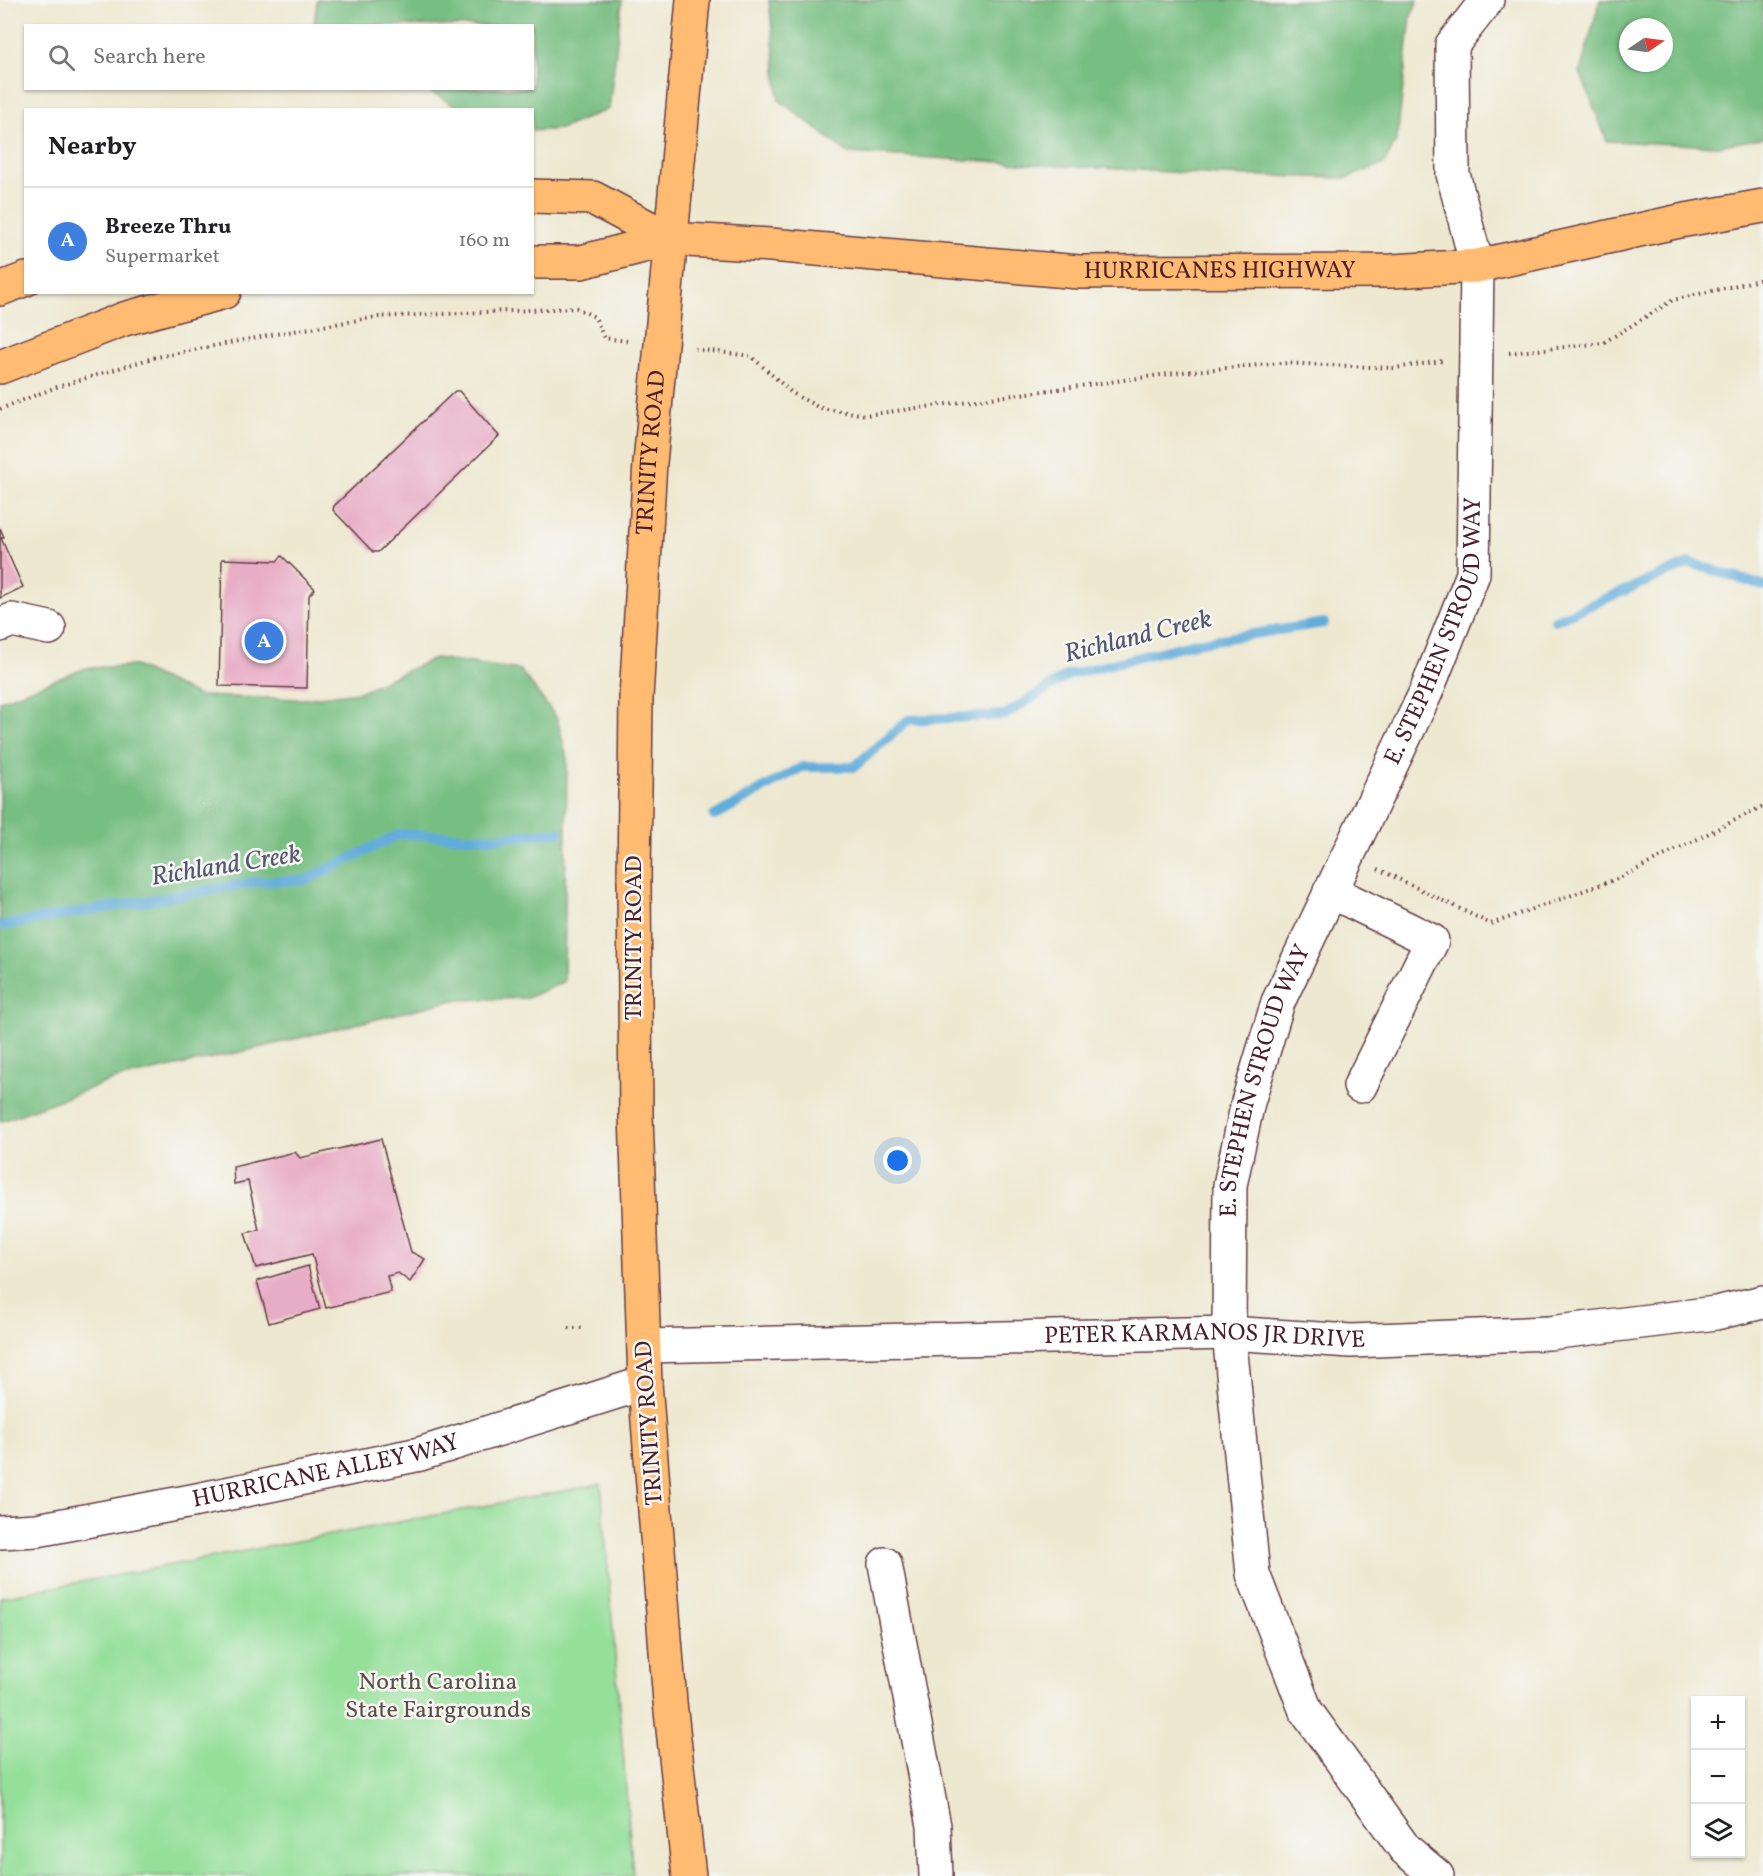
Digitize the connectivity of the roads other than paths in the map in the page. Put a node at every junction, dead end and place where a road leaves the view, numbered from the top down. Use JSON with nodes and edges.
{"nodes":[{"id":1,"x":693,"y":0,"type":"edge"},
{"id":2,"x":1487,"y":0,"type":"edge"},
{"id":3,"x":534,"y":196,"type":"edge"},
{"id":4,"x":1763,"y":206,"type":"edge"},
{"id":5,"x":670,"y":239,"type":"junction"},
{"id":6,"x":534,"y":262,"type":"edge"},
{"id":7,"x":1477,"y":266,"type":"junction"},
{"id":8,"x":24,"y":280,"type":"edge"},
{"id":9,"x":0,"y":289,"type":"edge"},
{"id":10,"x":217,"y":294,"type":"edge"},
{"id":11,"x":0,"y":367,"type":"edge"},
{"id":12,"x":0,"y":625,"type":"edge"},
{"id":13,"x":49,"y":628,"type":"dead end"},
{"id":14,"x":1330,"y":891,"type":"junction"},
{"id":15,"x":1360,"y":1086,"type":"dead end"},
{"id":16,"x":1763,"y":1302,"type":"edge"},
{"id":17,"x":1229,"y":1333,"type":"junction"},
{"id":18,"x":644,"y":1346,"type":"junction"},
{"id":19,"x":645,"y":1383,"type":"junction"},
{"id":20,"x":0,"y":1532,"type":"edge"},
{"id":21,"x":885,"y":1564,"type":"dead end"},
{"id":22,"x":689,"y":1876,"type":"edge"},
{"id":23,"x":936,"y":1876,"type":"edge"},
{"id":24,"x":1437,"y":1876,"type":"edge"}],
"edges":[{"from":1,"to":5,"type":"main road","name":"TRINITY ROAD"},
{"from":2,"to":7,"type":"street","name":"E. STEPHEN STROUD WAY"},
{"from":3,"to":5,"type":"main road","name":"HURRICANES HIGHWAY"},
{"from":4,"to":7,"type":"main road","name":"HURRICANES HIGHWAY"},
{"from":5,"to":6,"type":"main road","name":"HURRICANES HIGHWAY"},
{"from":5,"to":7,"type":"main road","name":"HURRICANES HIGHWAY"},
{"from":5,"to":18,"type":"main road","name":"TRINITY ROAD"},
{"from":7,"to":14,"type":"street","name":"E. STEPHEN STROUD WAY"},
{"from":8,"to":9,"type":"main road"},
{"from":10,"to":11,"type":"main road"},
{"from":12,"to":13,"type":"street"},
{"from":14,"to":15,"type":"street"},
{"from":14,"to":17,"type":"street","name":"E. STEPHEN STROUD WAY"},
{"from":16,"to":17,"type":"street","name":"PETER KARMANOS JR DRIVE"},
{"from":17,"to":18,"type":"street","name":"PETER KARMANOS JR DRIVE"},
{"from":17,"to":24,"type":"street","name":"E. STEPHEN STROUD WAY"},
{"from":18,"to":19,"type":"main road","name":"TRINITY ROAD"},
{"from":19,"to":20,"type":"street","name":"HURRICANE ALLEY WAY"},
{"from":19,"to":22,"type":"main road","name":"TRINITY ROAD"},
{"from":21,"to":23,"type":"street"}]}
